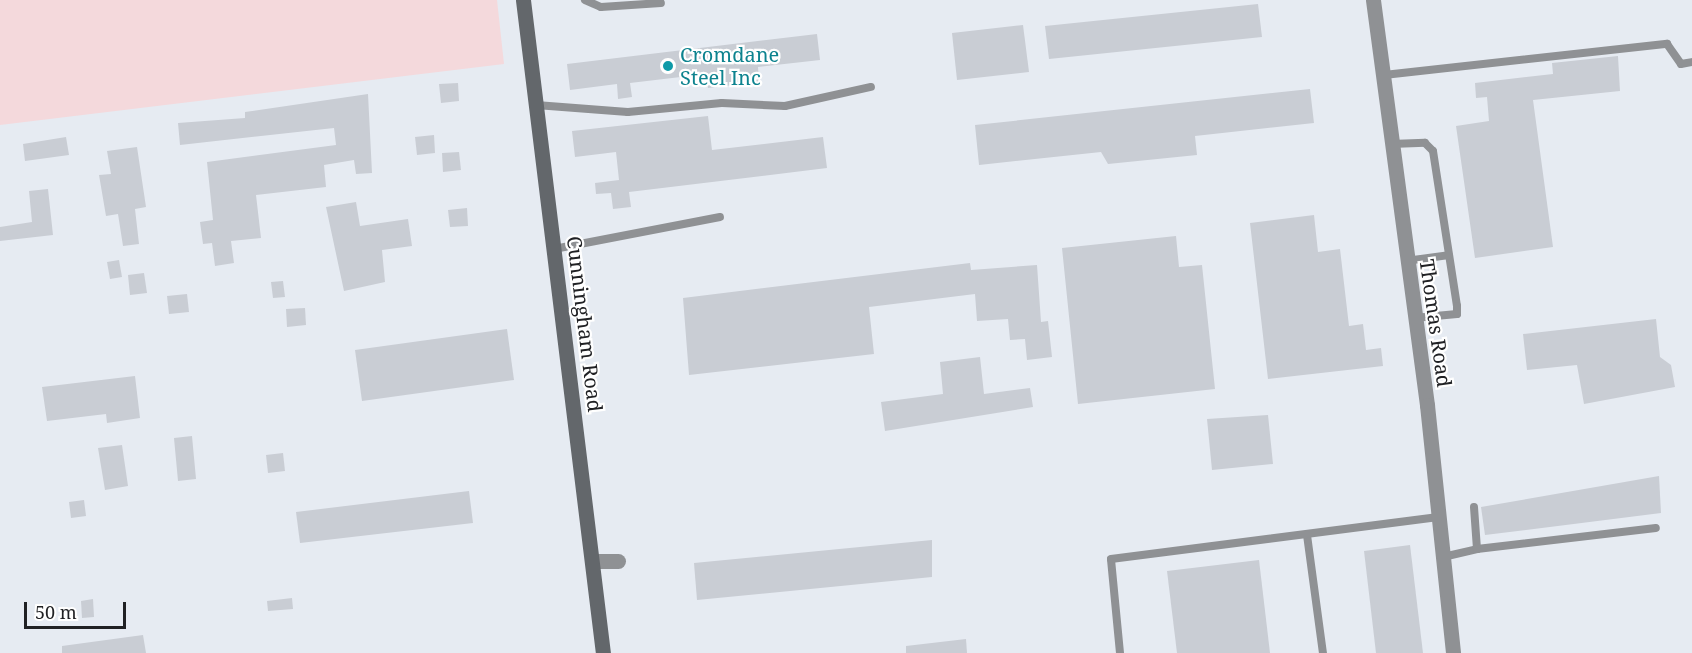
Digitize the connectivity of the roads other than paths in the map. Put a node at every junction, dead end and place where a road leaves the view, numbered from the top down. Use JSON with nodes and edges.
{"nodes":[{"id":1,"x":523,"y":0,"type":"edge"},
{"id":2,"x":585,"y":0,"type":"edge"},
{"id":3,"x":1373,"y":0,"type":"edge"},
{"id":4,"x":661,"y":3,"type":"dead end"},
{"id":5,"x":1692,"y":62,"type":"edge"},
{"id":6,"x":1384,"y":75,"type":"junction"},
{"id":7,"x":872,"y":87,"type":"dead end"},
{"id":8,"x":536,"y":105,"type":"junction"},
{"id":9,"x":1391,"y":144,"type":"junction"},
{"id":10,"x":720,"y":218,"type":"dead end"},
{"id":11,"x":554,"y":249,"type":"junction"},
{"id":12,"x":1449,"y":255,"type":"junction"},
{"id":13,"x":1406,"y":261,"type":"junction"},
{"id":14,"x":1414,"y":318,"type":"junction"},
{"id":15,"x":1474,"y":507,"type":"dead end"},
{"id":16,"x":1440,"y":517,"type":"junction"},
{"id":17,"x":1656,"y":528,"type":"dead end"},
{"id":18,"x":1307,"y":536,"type":"junction"},
{"id":19,"x":1477,"y":549,"type":"junction"},
{"id":20,"x":1443,"y":557,"type":"junction"},
{"id":21,"x":593,"y":561,"type":"junction"},
{"id":22,"x":618,"y":561,"type":"dead end"},
{"id":23,"x":603,"y":653,"type":"edge"},
{"id":24,"x":1120,"y":653,"type":"edge"},
{"id":25,"x":1323,"y":653,"type":"edge"},
{"id":26,"x":1453,"y":653,"type":"edge"}],
"edges":[{"from":1,"to":8,"type":"street","name":"Cunningham Road"},
{"from":2,"to":4,"type":"lane"},
{"from":3,"to":6,"type":"street","name":"Thomas Road"},
{"from":5,"to":6,"type":"lane"},
{"from":6,"to":9,"type":"street","name":"Thomas Road"},
{"from":7,"to":8,"type":"lane"},
{"from":8,"to":11,"type":"street","name":"Cunningham Road"},
{"from":9,"to":12,"type":"lane"},
{"from":9,"to":13,"type":"street","name":"Thomas Road"},
{"from":10,"to":11,"type":"lane"},
{"from":11,"to":21,"type":"street","name":"Cunningham Road"},
{"from":12,"to":13,"type":"lane"},
{"from":12,"to":14,"type":"lane"},
{"from":13,"to":14,"type":"street","name":"Thomas Road"},
{"from":14,"to":16,"type":"street","name":"Thomas Road"},
{"from":15,"to":19,"type":"lane"},
{"from":16,"to":18,"type":"lane"},
{"from":16,"to":20,"type":"street","name":"Thomas Road"},
{"from":17,"to":19,"type":"lane"},
{"from":18,"to":24,"type":"lane"},
{"from":18,"to":25,"type":"lane"},
{"from":19,"to":20,"type":"lane"},
{"from":20,"to":26,"type":"street","name":"Thomas Road"},
{"from":21,"to":22,"type":"street"},
{"from":21,"to":23,"type":"street","name":"Cunningham Road"}]}
